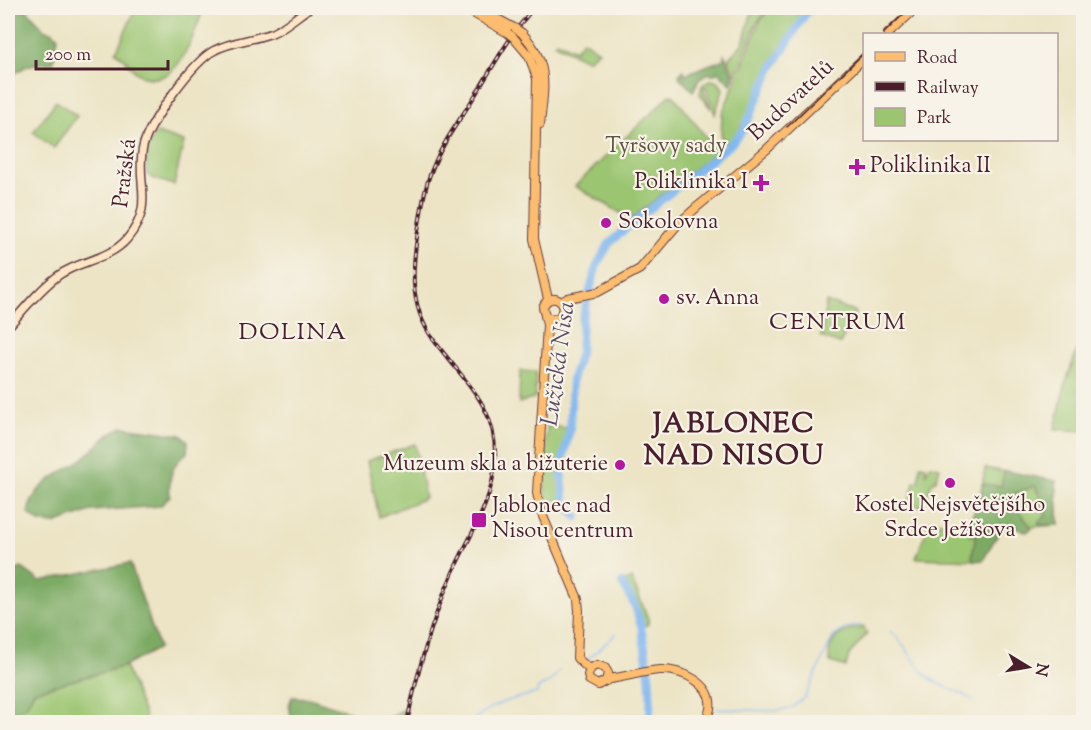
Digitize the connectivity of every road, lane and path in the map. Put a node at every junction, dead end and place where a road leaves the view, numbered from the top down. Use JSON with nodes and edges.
{"nodes":[{"id":1,"x":309,"y":8,"type":"edge"},
{"id":2,"x":464,"y":8,"type":"edge"},
{"id":3,"x":477,"y":8,"type":"edge"},
{"id":4,"x":916,"y":8,"type":"edge"},
{"id":5,"x":509,"y":30,"type":"junction"},
{"id":6,"x":889,"y":33,"type":"edge"},
{"id":7,"x":863,"y":59,"type":"edge"},
{"id":8,"x":549,"y":297,"type":"junction"},
{"id":9,"x":563,"y":302,"type":"junction"},
{"id":10,"x":549,"y":320,"type":"junction"},
{"id":11,"x":8,"y":327,"type":"edge"},
{"id":12,"x":588,"y":668,"type":"junction"},
{"id":13,"x":607,"y":671,"type":"junction"},
{"id":14,"x":634,"y":675,"type":"junction"},
{"id":15,"x":606,"y":681,"type":"junction"},
{"id":16,"x":706,"y":723,"type":"edge"}],
"edges":[{"from":1,"to":11,"type":"main road","name":"Pražská"},
{"from":2,"to":5,"type":"main road"},
{"from":3,"to":5,"type":"main road"},
{"from":4,"to":6,"type":"main road"},
{"from":5,"to":8,"type":"main road","bridge":true},
{"from":7,"to":9,"type":"main road","name":"Budovatelů"},
{"from":8,"to":9,"type":"main road"},
{"from":8,"to":10,"type":"main road"},
{"from":9,"to":10,"type":"main road"},
{"from":10,"to":12,"type":"main road"},
{"from":12,"to":13,"type":"main road"},
{"from":12,"to":15,"type":"main road"},
{"from":13,"to":14,"type":"main road"},
{"from":13,"to":15,"type":"main road"},
{"from":14,"to":15,"type":"main road"},
{"from":14,"to":16,"type":"main road"}]}
